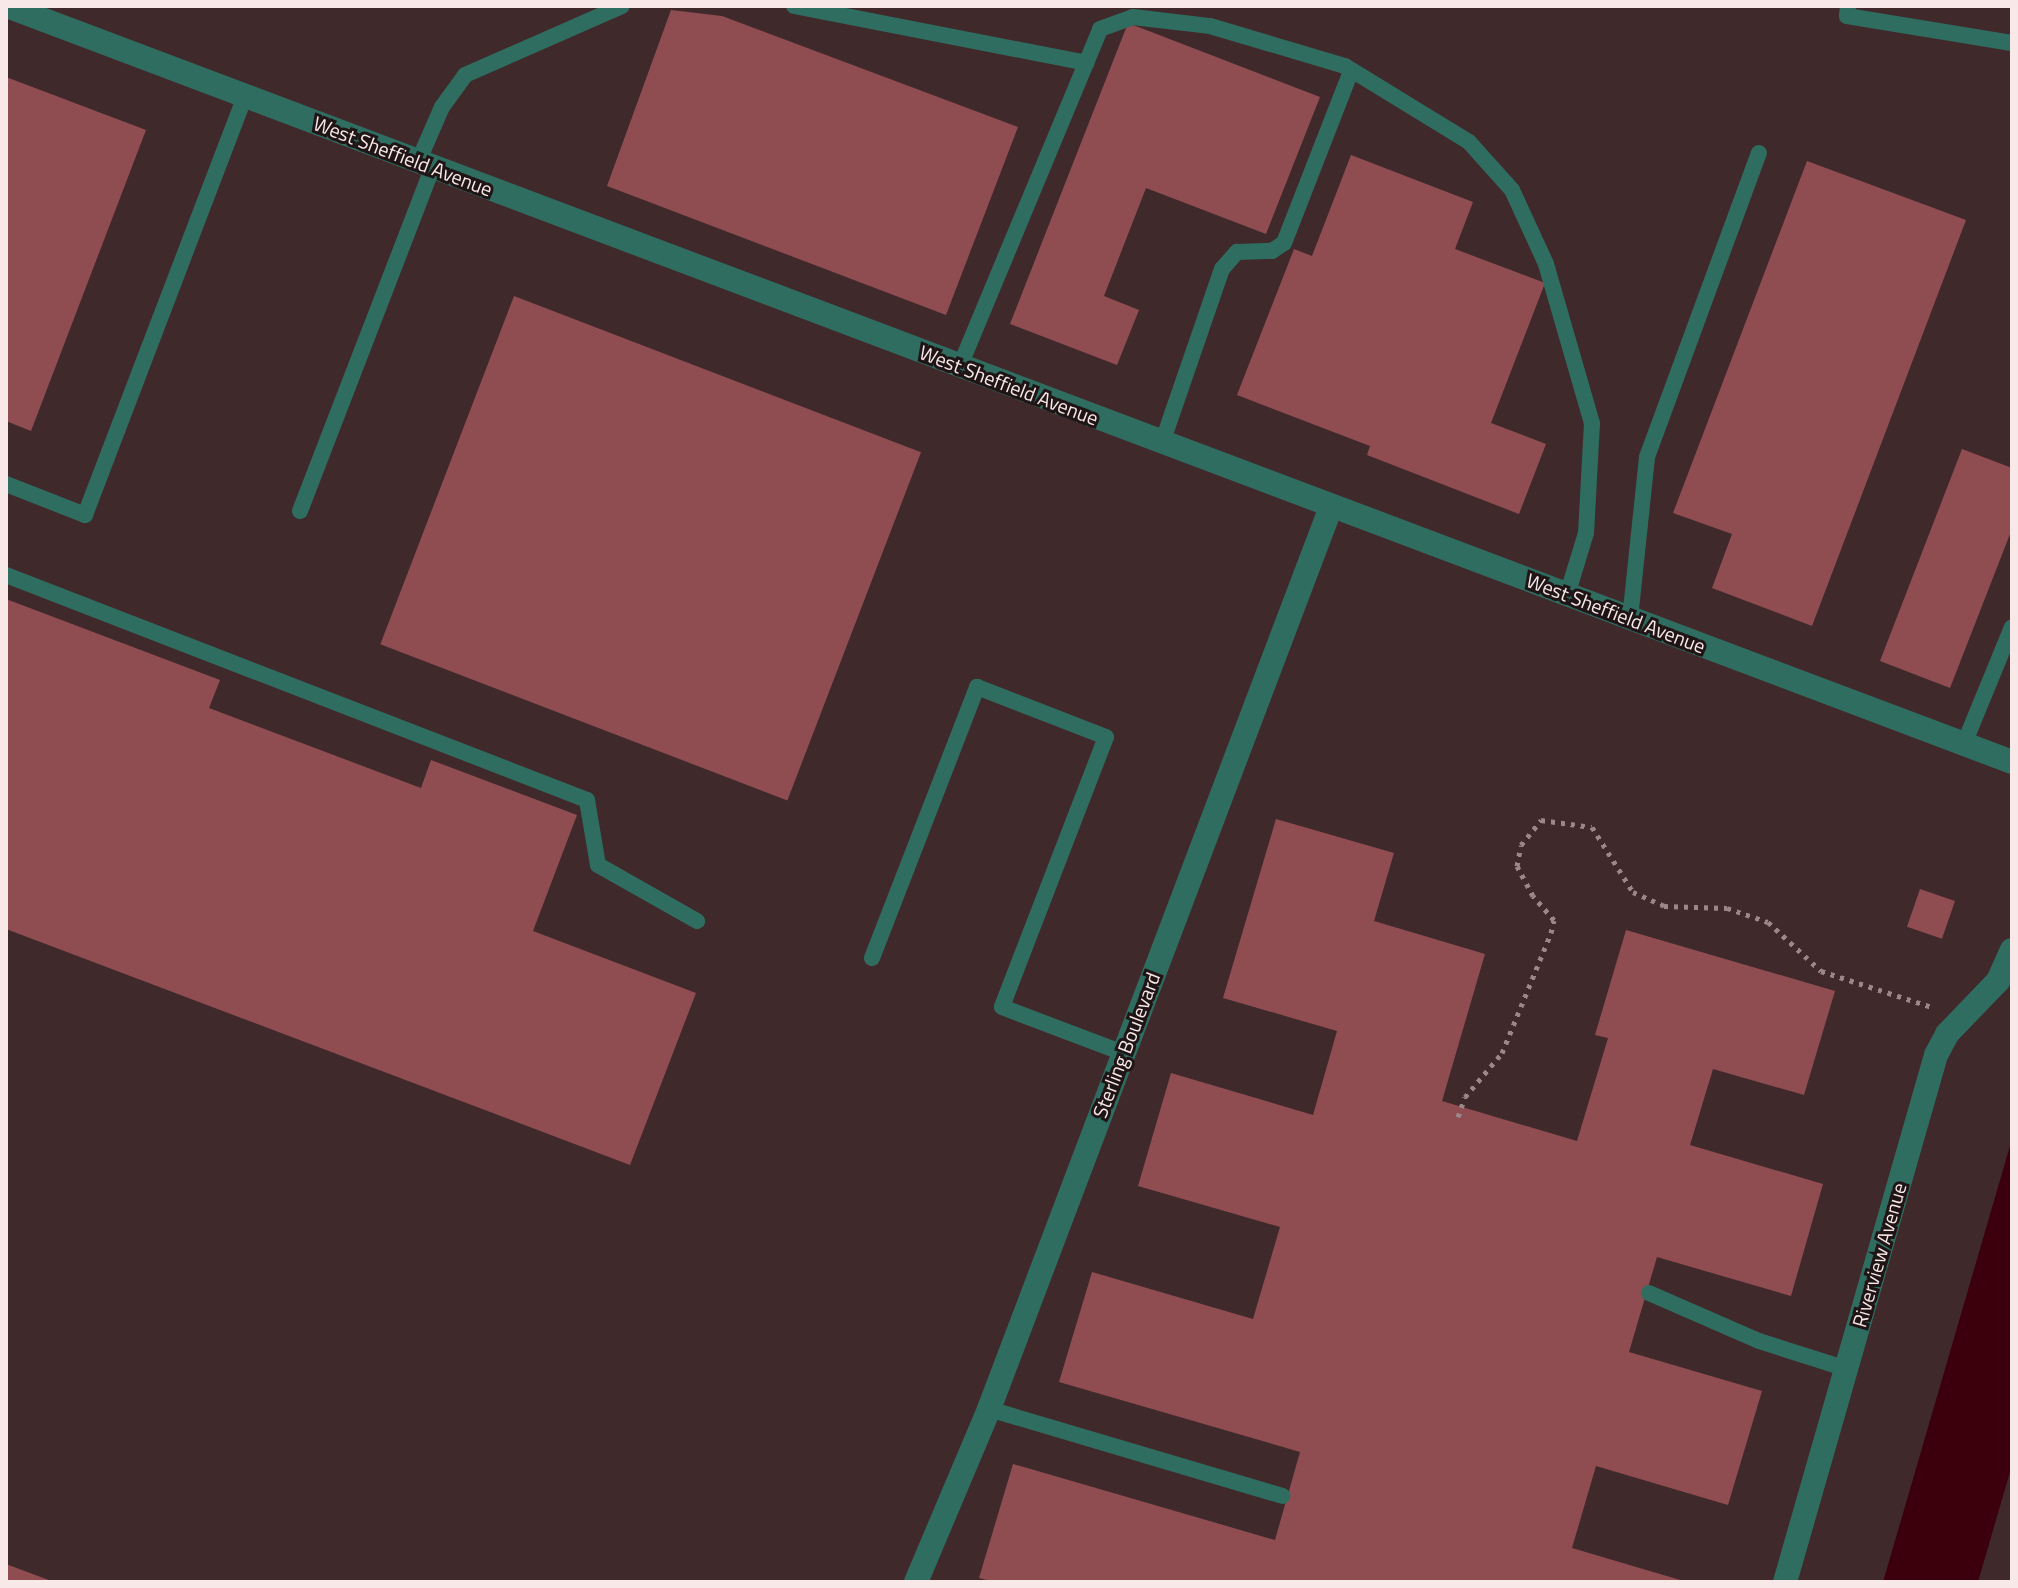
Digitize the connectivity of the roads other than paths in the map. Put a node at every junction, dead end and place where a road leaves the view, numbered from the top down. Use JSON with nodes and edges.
{"nodes":[{"id":1,"x":7,"y":6,"type":"edge"},
{"id":2,"x":622,"y":6,"type":"edge"},
{"id":3,"x":794,"y":6,"type":"edge"},
{"id":4,"x":1848,"y":6,"type":"edge"},
{"id":5,"x":2012,"y":43,"type":"edge"},
{"id":6,"x":1086,"y":63,"type":"junction"},
{"id":7,"x":1351,"y":71,"type":"junction"},
{"id":8,"x":245,"y":96,"type":"junction"},
{"id":9,"x":1759,"y":153,"type":"dead end"},
{"id":10,"x":425,"y":164,"type":"junction"},
{"id":11,"x":960,"y":366,"type":"junction"},
{"id":12,"x":1162,"y":443,"type":"junction"},
{"id":13,"x":6,"y":484,"type":"edge"},
{"id":14,"x":1331,"y":507,"type":"junction"},
{"id":15,"x":300,"y":511,"type":"dead end"},
{"id":16,"x":6,"y":575,"type":"edge"},
{"id":17,"x":1567,"y":595,"type":"junction"},
{"id":18,"x":1630,"y":619,"type":"junction"},
{"id":19,"x":2012,"y":627,"type":"edge"},
{"id":20,"x":1964,"y":744,"type":"junction"},
{"id":21,"x":2012,"y":762,"type":"edge"},
{"id":22,"x":697,"y":921,"type":"dead end"},
{"id":23,"x":2012,"y":950,"type":"edge"},
{"id":24,"x":872,"y":958,"type":"dead end"},
{"id":25,"x":1123,"y":1053,"type":"junction"},
{"id":26,"x":1649,"y":1293,"type":"dead end"},
{"id":27,"x":1847,"y":1369,"type":"junction"},
{"id":28,"x":989,"y":1409,"type":"junction"},
{"id":29,"x":1282,"y":1496,"type":"dead end"},
{"id":30,"x":916,"y":1582,"type":"edge"},
{"id":31,"x":1785,"y":1582,"type":"edge"}],
"edges":[{"from":1,"to":8,"type":"street","name":"West Sheffield Avenue"},
{"from":2,"to":10,"type":"lane"},
{"from":3,"to":6,"type":"lane"},
{"from":4,"to":5,"type":"lane"},
{"from":6,"to":7,"type":"lane"},
{"from":6,"to":11,"type":"lane"},
{"from":7,"to":12,"type":"lane"},
{"from":7,"to":17,"type":"lane"},
{"from":8,"to":10,"type":"street","name":"West Sheffield Avenue"},
{"from":8,"to":13,"type":"lane"},
{"from":9,"to":18,"type":"lane"},
{"from":10,"to":11,"type":"street","name":"West Sheffield Avenue"},
{"from":10,"to":15,"type":"lane"},
{"from":11,"to":12,"type":"street","name":"West Sheffield Avenue"},
{"from":12,"to":14,"type":"street","name":"West Sheffield Avenue"},
{"from":14,"to":17,"type":"street","name":"West Sheffield Avenue"},
{"from":14,"to":25,"type":"street","name":"Sterling Boulevard"},
{"from":16,"to":22,"type":"lane"},
{"from":17,"to":18,"type":"street","name":"West Sheffield Avenue"},
{"from":18,"to":20,"type":"street","name":"West Sheffield Avenue"},
{"from":19,"to":20,"type":"lane"},
{"from":20,"to":21,"type":"street","name":"West Sheffield Avenue"},
{"from":23,"to":27,"type":"street","name":"Riverview Avenue"},
{"from":24,"to":25,"type":"lane"},
{"from":25,"to":28,"type":"street","name":"Sterling Boulevard"},
{"from":26,"to":27,"type":"lane"},
{"from":27,"to":31,"type":"street","name":"Riverview Avenue"},
{"from":28,"to":29,"type":"lane"},
{"from":28,"to":30,"type":"street","name":"Sterling Boulevard"}]}
